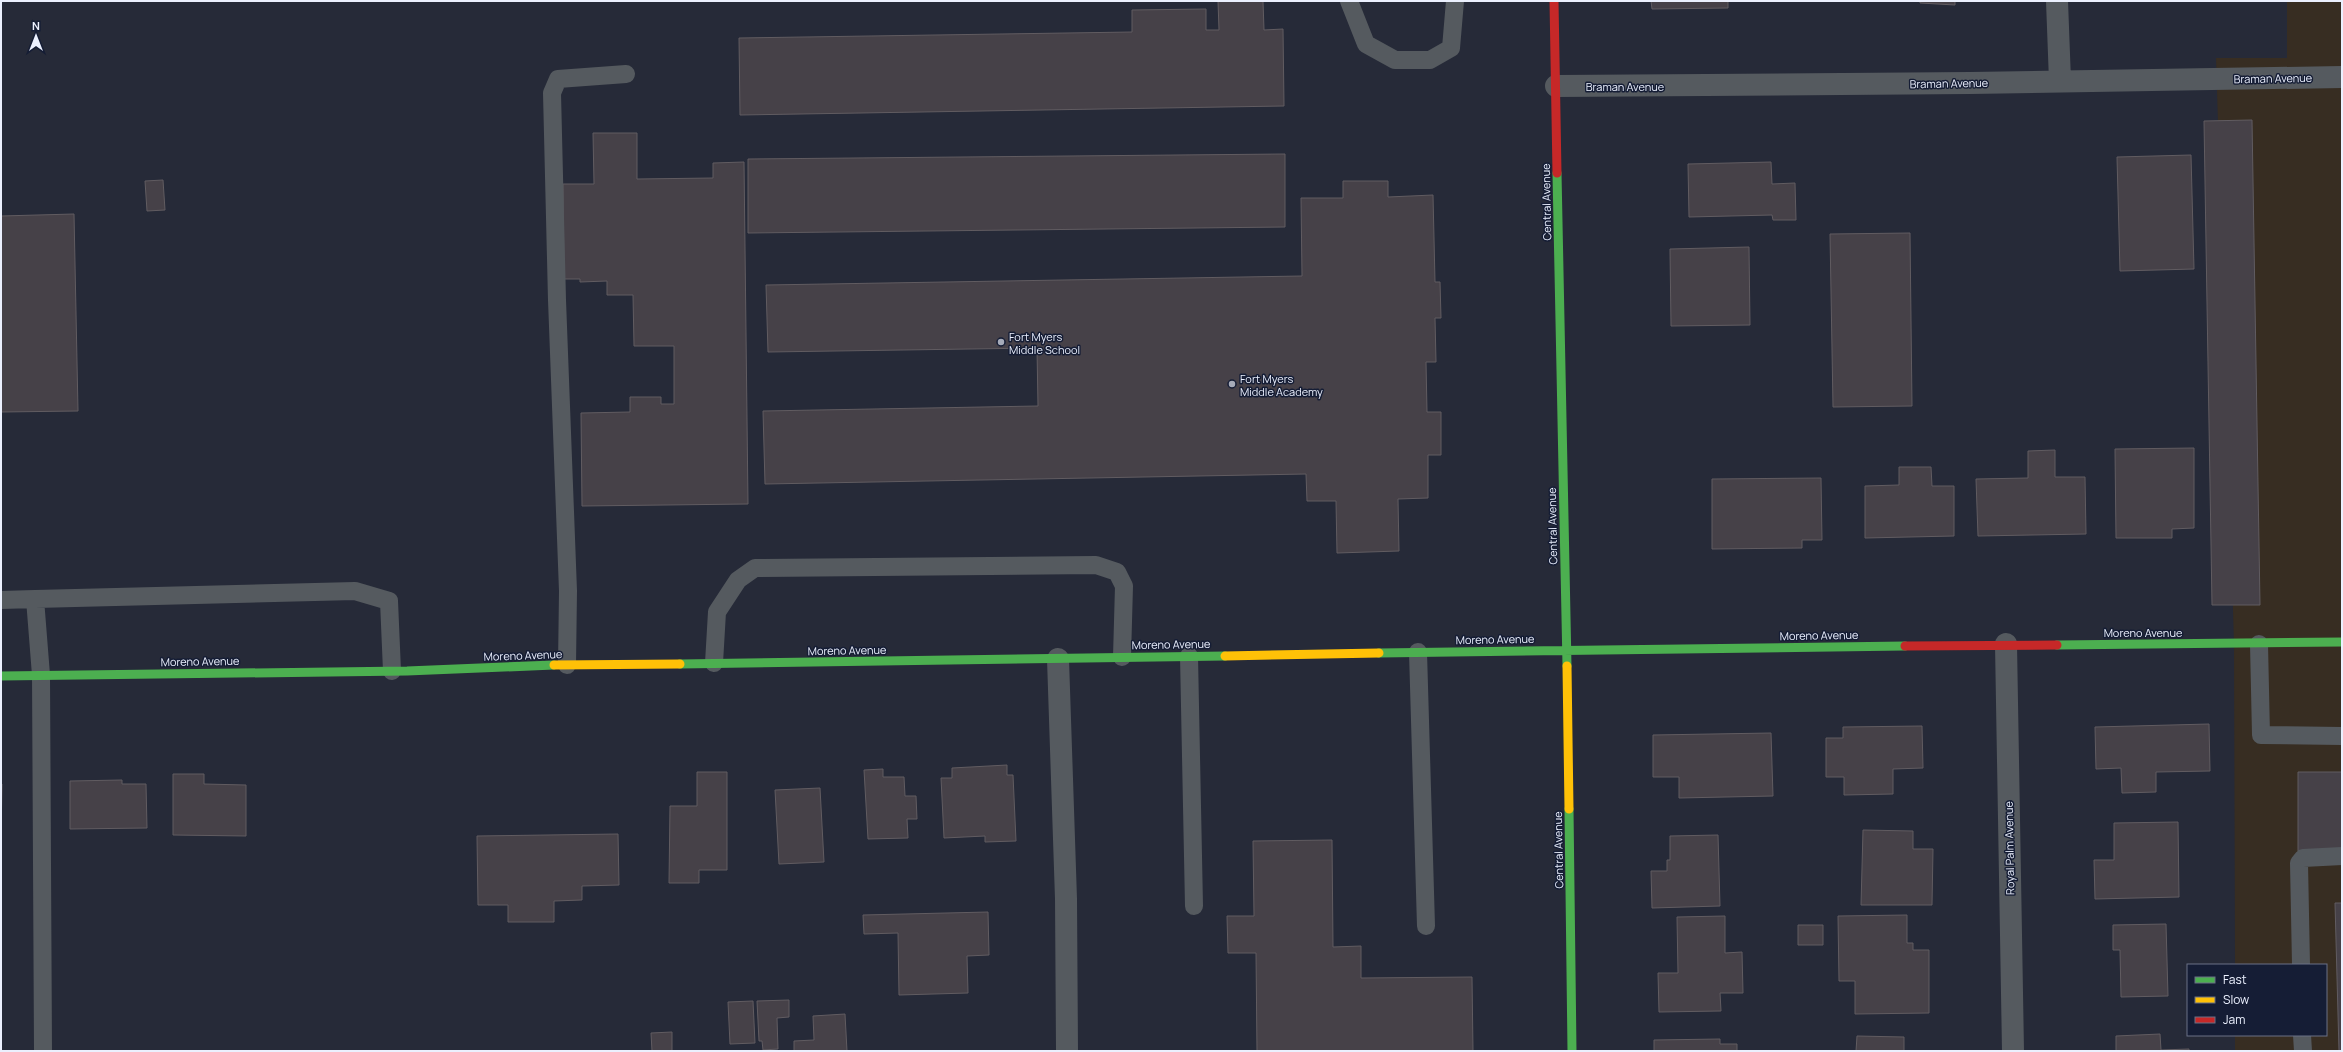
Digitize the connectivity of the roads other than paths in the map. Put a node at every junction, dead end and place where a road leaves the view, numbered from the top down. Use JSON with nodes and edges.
{"nodes":[{"id":1,"x":1349,"y":1,"type":"edge"},
{"id":2,"x":1455,"y":1,"type":"edge"},
{"id":3,"x":1554,"y":1,"type":"edge"},
{"id":4,"x":2057,"y":1,"type":"edge"},
{"id":5,"x":626,"y":74,"type":"dead end"},
{"id":6,"x":2342,"y":77,"type":"edge"},
{"id":7,"x":2060,"y":81,"type":"junction"},
{"id":8,"x":1556,"y":86,"type":"junction"},
{"id":9,"x":35,"y":599,"type":"junction"},
{"id":10,"x":1,"y":600,"type":"edge"},
{"id":11,"x":2342,"y":642,"type":"edge"},
{"id":12,"x":2006,"y":644,"type":"junction"},
{"id":13,"x":2259,"y":644,"type":"junction"},
{"id":14,"x":1567,"y":650,"type":"junction"},
{"id":15,"x":1418,"y":652,"type":"junction"},
{"id":16,"x":1189,"y":656,"type":"junction"},
{"id":17,"x":1122,"y":657,"type":"junction"},
{"id":18,"x":1058,"y":659,"type":"junction"},
{"id":19,"x":714,"y":663,"type":"junction"},
{"id":20,"x":567,"y":665,"type":"junction"},
{"id":21,"x":392,"y":671,"type":"junction"},
{"id":22,"x":41,"y":675,"type":"junction"},
{"id":23,"x":1,"y":676,"type":"edge"},
{"id":24,"x":2342,"y":736,"type":"edge"},
{"id":25,"x":2342,"y":856,"type":"edge"},
{"id":26,"x":1194,"y":906,"type":"dead end"},
{"id":27,"x":1426,"y":926,"type":"dead end"},
{"id":28,"x":2301,"y":964,"type":"edge"},
{"id":29,"x":2302,"y":1036,"type":"edge"},
{"id":30,"x":43,"y":1051,"type":"edge"},
{"id":31,"x":1067,"y":1051,"type":"edge"},
{"id":32,"x":1572,"y":1051,"type":"edge"},
{"id":33,"x":2013,"y":1051,"type":"edge"},
{"id":34,"x":2303,"y":1051,"type":"edge"}],
"edges":[{"from":1,"to":2,"type":"lane"},
{"from":3,"to":8,"type":"street","name":"Central Avenue"},
{"from":4,"to":7,"type":"street"},
{"from":5,"to":20,"type":"lane"},
{"from":6,"to":7,"type":"street","name":"Braman Avenue"},
{"from":7,"to":8,"type":"street","name":"Braman Avenue"},
{"from":8,"to":14,"type":"street","name":"Central Avenue"},
{"from":9,"to":10,"type":"lane"},
{"from":9,"to":21,"type":"lane"},
{"from":9,"to":22,"type":"lane"},
{"from":11,"to":13,"type":"street","name":"Moreno Avenue"},
{"from":12,"to":13,"type":"street","name":"Moreno Avenue"},
{"from":12,"to":14,"type":"street","name":"Moreno Avenue"},
{"from":12,"to":33,"type":"street","name":"Royal Palm Avenue"},
{"from":13,"to":24,"type":"lane"},
{"from":14,"to":15,"type":"street","name":"Moreno Avenue"},
{"from":14,"to":32,"type":"street","name":"Central Avenue"},
{"from":15,"to":16,"type":"street","name":"Moreno Avenue"},
{"from":15,"to":27,"type":"lane"},
{"from":16,"to":17,"type":"street","name":"Moreno Avenue"},
{"from":16,"to":26,"type":"lane"},
{"from":17,"to":18,"type":"street","name":"Moreno Avenue"},
{"from":17,"to":19,"type":"lane"},
{"from":18,"to":19,"type":"street","name":"Moreno Avenue"},
{"from":18,"to":31,"type":"street"},
{"from":19,"to":20,"type":"street","name":"Moreno Avenue"},
{"from":20,"to":21,"type":"street","name":"Moreno Avenue"},
{"from":21,"to":22,"type":"street","name":"Moreno Avenue"},
{"from":22,"to":23,"type":"street","name":"Moreno Avenue"},
{"from":22,"to":30,"type":"lane"},
{"from":25,"to":28,"type":"lane"},
{"from":29,"to":34,"type":"lane"}]}
